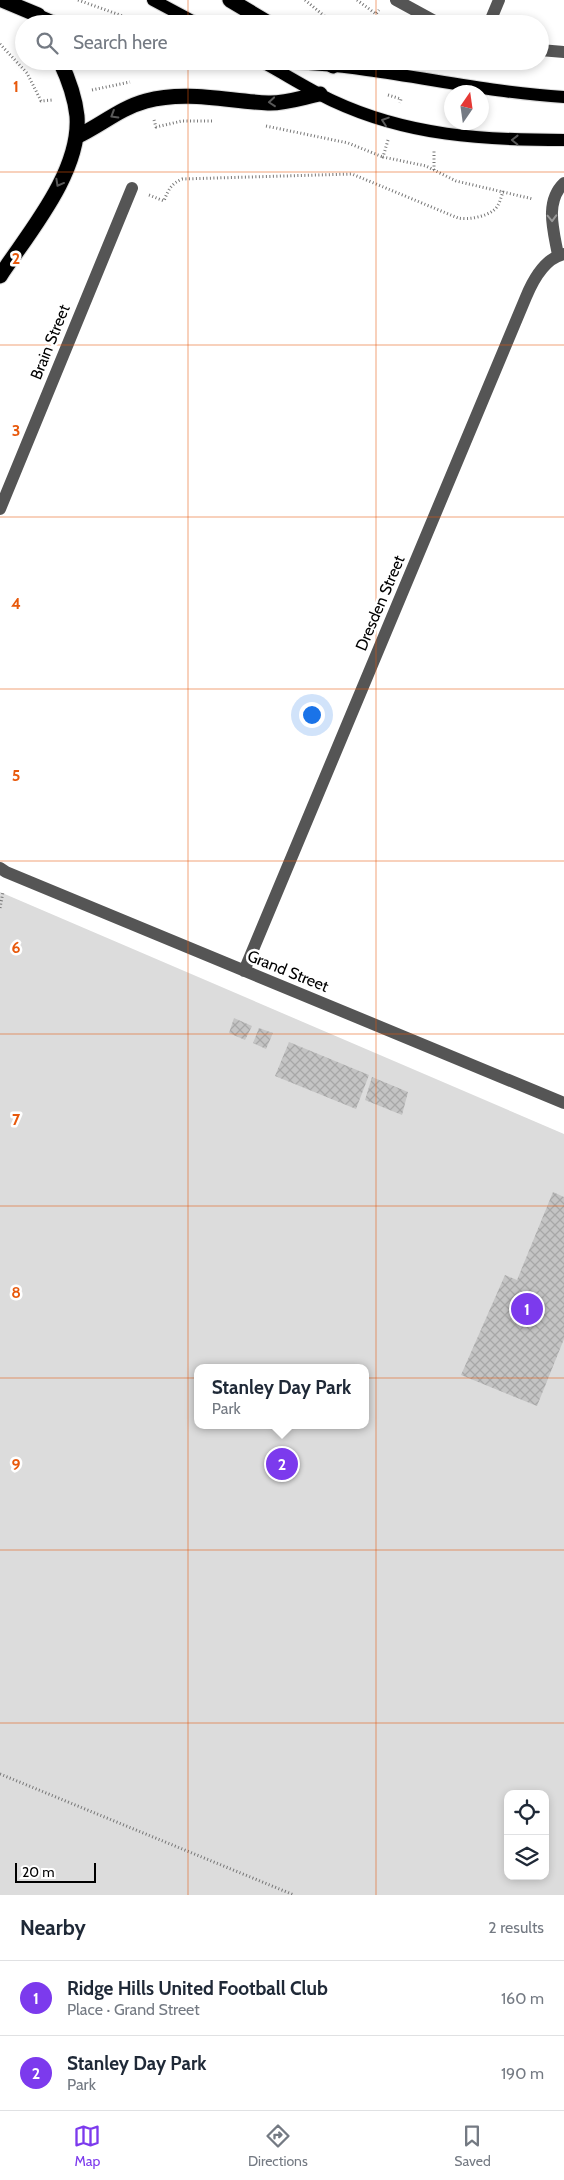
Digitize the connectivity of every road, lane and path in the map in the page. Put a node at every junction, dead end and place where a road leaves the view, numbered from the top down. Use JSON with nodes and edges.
{"nodes":[{"id":1,"x":2,"y":0,"type":"edge"},
{"id":2,"x":78,"y":0,"type":"edge"},
{"id":3,"x":153,"y":0,"type":"edge"},
{"id":4,"x":230,"y":0,"type":"edge"},
{"id":5,"x":306,"y":0,"type":"edge"},
{"id":6,"x":357,"y":0,"type":"edge"},
{"id":7,"x":396,"y":0,"type":"edge"},
{"id":8,"x":499,"y":0,"type":"edge"},
{"id":9,"x":379,"y":9,"type":"dead end"},
{"id":10,"x":30,"y":15,"type":"edge"},
{"id":11,"x":120,"y":15,"type":"edge"},
{"id":12,"x":181,"y":15,"type":"edge"},
{"id":13,"x":255,"y":15,"type":"edge"},
{"id":14,"x":324,"y":15,"type":"edge"},
{"id":15,"x":424,"y":15,"type":"edge"},
{"id":16,"x":493,"y":15,"type":"edge"},
{"id":17,"x":0,"y":44,"type":"edge"},
{"id":18,"x":549,"y":51,"type":"edge"},
{"id":19,"x":564,"y":52,"type":"edge"},
{"id":20,"x":15,"y":60,"type":"edge"},
{"id":21,"x":25,"y":70,"type":"edge"},
{"id":22,"x":64,"y":70,"type":"edge"},
{"id":23,"x":277,"y":70,"type":"edge"},
{"id":24,"x":368,"y":70,"type":"edge"},
{"id":25,"x":132,"y":81,"type":"dead end"},
{"id":26,"x":387,"y":88,"type":"dead end"},
{"id":27,"x":96,"y":89,"type":"dead end"},
{"id":28,"x":320,"y":94,"type":"junction"},
{"id":29,"x":564,"y":97,"type":"edge"},
{"id":30,"x":54,"y":99,"type":"dead end"},
{"id":31,"x":399,"y":106,"type":"dead end"},
{"id":32,"x":153,"y":120,"type":"dead end"},
{"id":33,"x":214,"y":121,"type":"dead end"},
{"id":34,"x":261,"y":126,"type":"dead end"},
{"id":35,"x":76,"y":137,"type":"junction"},
{"id":36,"x":564,"y":140,"type":"edge"},
{"id":37,"x":386,"y":147,"type":"dead end"},
{"id":38,"x":383,"y":157,"type":"junction"},
{"id":39,"x":564,"y":183,"type":"edge"},
{"id":40,"x":132,"y":188,"type":"joint"},
{"id":41,"x":503,"y":192,"type":"junction"},
{"id":42,"x":552,"y":204,"type":"junction"},
{"id":43,"x":561,"y":255,"type":"edge"},
{"id":44,"x":0,"y":276,"type":"edge"},
{"id":45,"x":0,"y":509,"type":"edge"},
{"id":46,"x":0,"y":868,"type":"edge"},
{"id":47,"x":244,"y":971,"type":"junction"},
{"id":48,"x":564,"y":1103,"type":"edge"},
{"id":49,"x":0,"y":1774,"type":"edge"},
{"id":50,"x":294,"y":1895,"type":"edge"}],
"edges":[{"from":1,"to":10,"type":"highway"},
{"from":2,"to":11,"type":"path"},
{"from":3,"to":12,"type":"main road"},
{"from":4,"to":13,"type":"highway"},
{"from":5,"to":14,"type":"path"},
{"from":6,"to":9,"type":"path"},
{"from":7,"to":15,"type":"street"},
{"from":8,"to":16,"type":"street"},
{"from":17,"to":20,"type":"path"},
{"from":18,"to":19,"type":"street"},
{"from":21,"to":30,"type":"path"},
{"from":22,"to":35,"type":"highway"},
{"from":23,"to":28,"type":"main road"},
{"from":24,"to":29,"type":"main road"},
{"from":25,"to":27,"type":"path"},
{"from":26,"to":31,"type":"path"},
{"from":28,"to":35,"type":"highway","one_way":true},
{"from":36,"to":28,"type":"main road","one_way":true},
{"from":32,"to":33,"type":"path"},
{"from":34,"to":38,"type":"path"},
{"from":35,"to":44,"type":"highway","one_way":true},
{"from":37,"to":38,"type":"path"},
{"from":38,"to":41,"type":"path"},
{"from":39,"to":42,"type":"street"},
{"from":40,"to":41,"type":"path"},
{"from":40,"to":45,"type":"street","name":"Brain Street"},
{"from":41,"to":42,"type":"path"},
{"from":42,"to":43,"type":"street","one_way":true},
{"from":43,"to":47,"type":"street","name":"Dresden Street"},
{"from":46,"to":47,"type":"street","name":"Grand Street"},
{"from":47,"to":48,"type":"street","name":"Grand Street"},
{"from":49,"to":50,"type":"path"}]}
